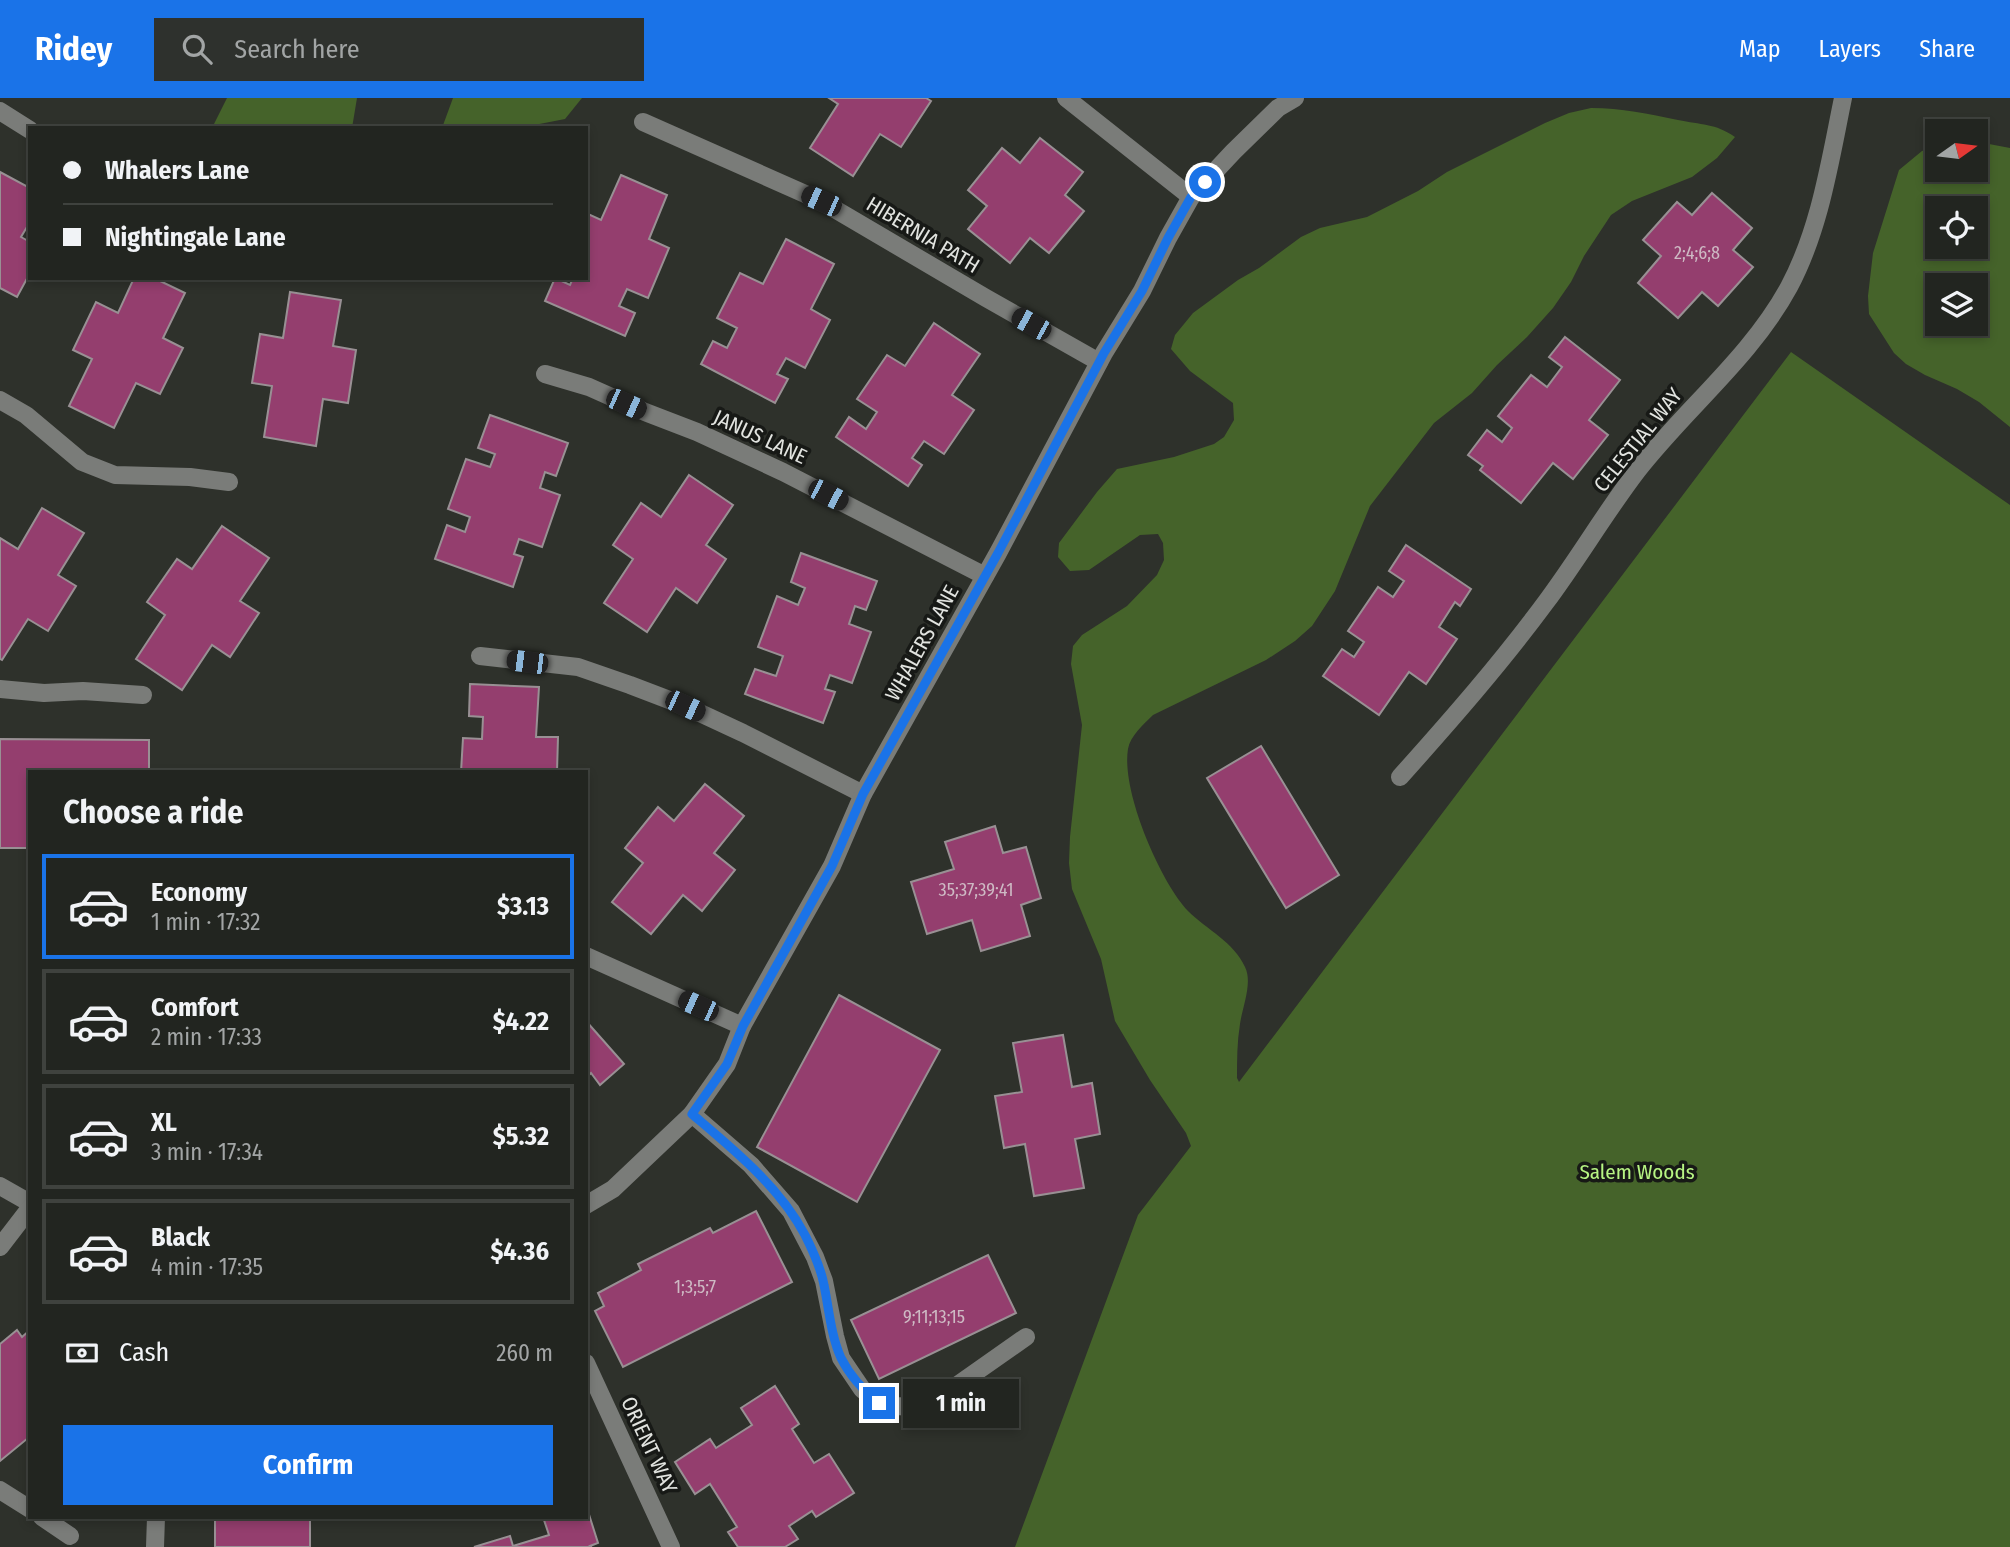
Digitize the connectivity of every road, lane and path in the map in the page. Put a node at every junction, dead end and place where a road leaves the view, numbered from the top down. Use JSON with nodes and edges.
{"nodes":[{"id":1,"x":1066,"y":98,"type":"edge"},
{"id":2,"x":1295,"y":98,"type":"edge"},
{"id":3,"x":1843,"y":98,"type":"edge"},
{"id":4,"x":1276,"y":103,"type":"edge"},
{"id":5,"x":0,"y":111,"type":"edge"},
{"id":6,"x":643,"y":122,"type":"dead end"},
{"id":7,"x":28,"y":129,"type":"edge"},
{"id":8,"x":1191,"y":197,"type":"junction"},
{"id":9,"x":1099,"y":362,"type":"junction"},
{"id":10,"x":545,"y":374,"type":"dead end"},
{"id":11,"x":0,"y":400,"type":"edge"},
{"id":12,"x":229,"y":482,"type":"dead end"},
{"id":13,"x":985,"y":576,"type":"junction"},
{"id":14,"x":480,"y":656,"type":"dead end"},
{"id":15,"x":0,"y":689,"type":"edge"},
{"id":16,"x":144,"y":695,"type":"dead end"},
{"id":17,"x":1400,"y":777,"type":"dead end"},
{"id":18,"x":863,"y":794,"type":"junction"},
{"id":19,"x":588,"y":957,"type":"edge"},
{"id":20,"x":743,"y":1026,"type":"junction"},
{"id":21,"x":692,"y":1114,"type":"junction"},
{"id":22,"x":0,"y":1186,"type":"edge"},
{"id":23,"x":28,"y":1202,"type":"edge"},
{"id":24,"x":588,"y":1204,"type":"edge"},
{"id":25,"x":28,"y":1211,"type":"edge"},
{"id":26,"x":0,"y":1247,"type":"edge"},
{"id":27,"x":1026,"y":1337,"type":"dead end"},
{"id":28,"x":588,"y":1367,"type":"edge"},
{"id":29,"x":0,"y":1490,"type":"edge"},
{"id":30,"x":28,"y":1508,"type":"edge"},
{"id":31,"x":45,"y":1519,"type":"edge"},
{"id":32,"x":156,"y":1519,"type":"edge"},
{"id":33,"x":70,"y":1536,"type":"dead end"},
{"id":34,"x":155,"y":1547,"type":"edge"},
{"id":35,"x":671,"y":1547,"type":"edge"}],
"edges":[{"from":1,"to":8,"type":"street"},
{"from":2,"to":4,"type":"street","name":"WHALERS LANE"},
{"from":3,"to":17,"type":"street","name":"CELESTIAL WAY"},
{"from":4,"to":8,"type":"street","name":"WHALERS LANE"},
{"from":5,"to":7,"type":"street"},
{"from":6,"to":9,"type":"street","name":"HIBERNIA PATH"},
{"from":8,"to":9,"type":"street","name":"WHALERS LANE"},
{"from":9,"to":13,"type":"street","name":"WHALERS LANE"},
{"from":10,"to":13,"type":"street","name":"JANUS LANE"},
{"from":11,"to":12,"type":"street"},
{"from":13,"to":18,"type":"street","name":"WHALERS LANE"},
{"from":14,"to":18,"type":"street"},
{"from":15,"to":16,"type":"street"},
{"from":18,"to":20,"type":"street","name":"WHALERS LANE"},
{"from":19,"to":20,"type":"street"},
{"from":20,"to":21,"type":"street","name":"WHALERS LANE"},
{"from":21,"to":24,"type":"street","name":"WHALERS LANE"},
{"from":21,"to":27,"type":"street"},
{"from":22,"to":23,"type":"street"},
{"from":25,"to":26,"type":"street"},
{"from":28,"to":35,"type":"street","name":"ORIENT WAY"},
{"from":29,"to":30,"type":"street"},
{"from":31,"to":33,"type":"street"},
{"from":32,"to":34,"type":"street"}]}
